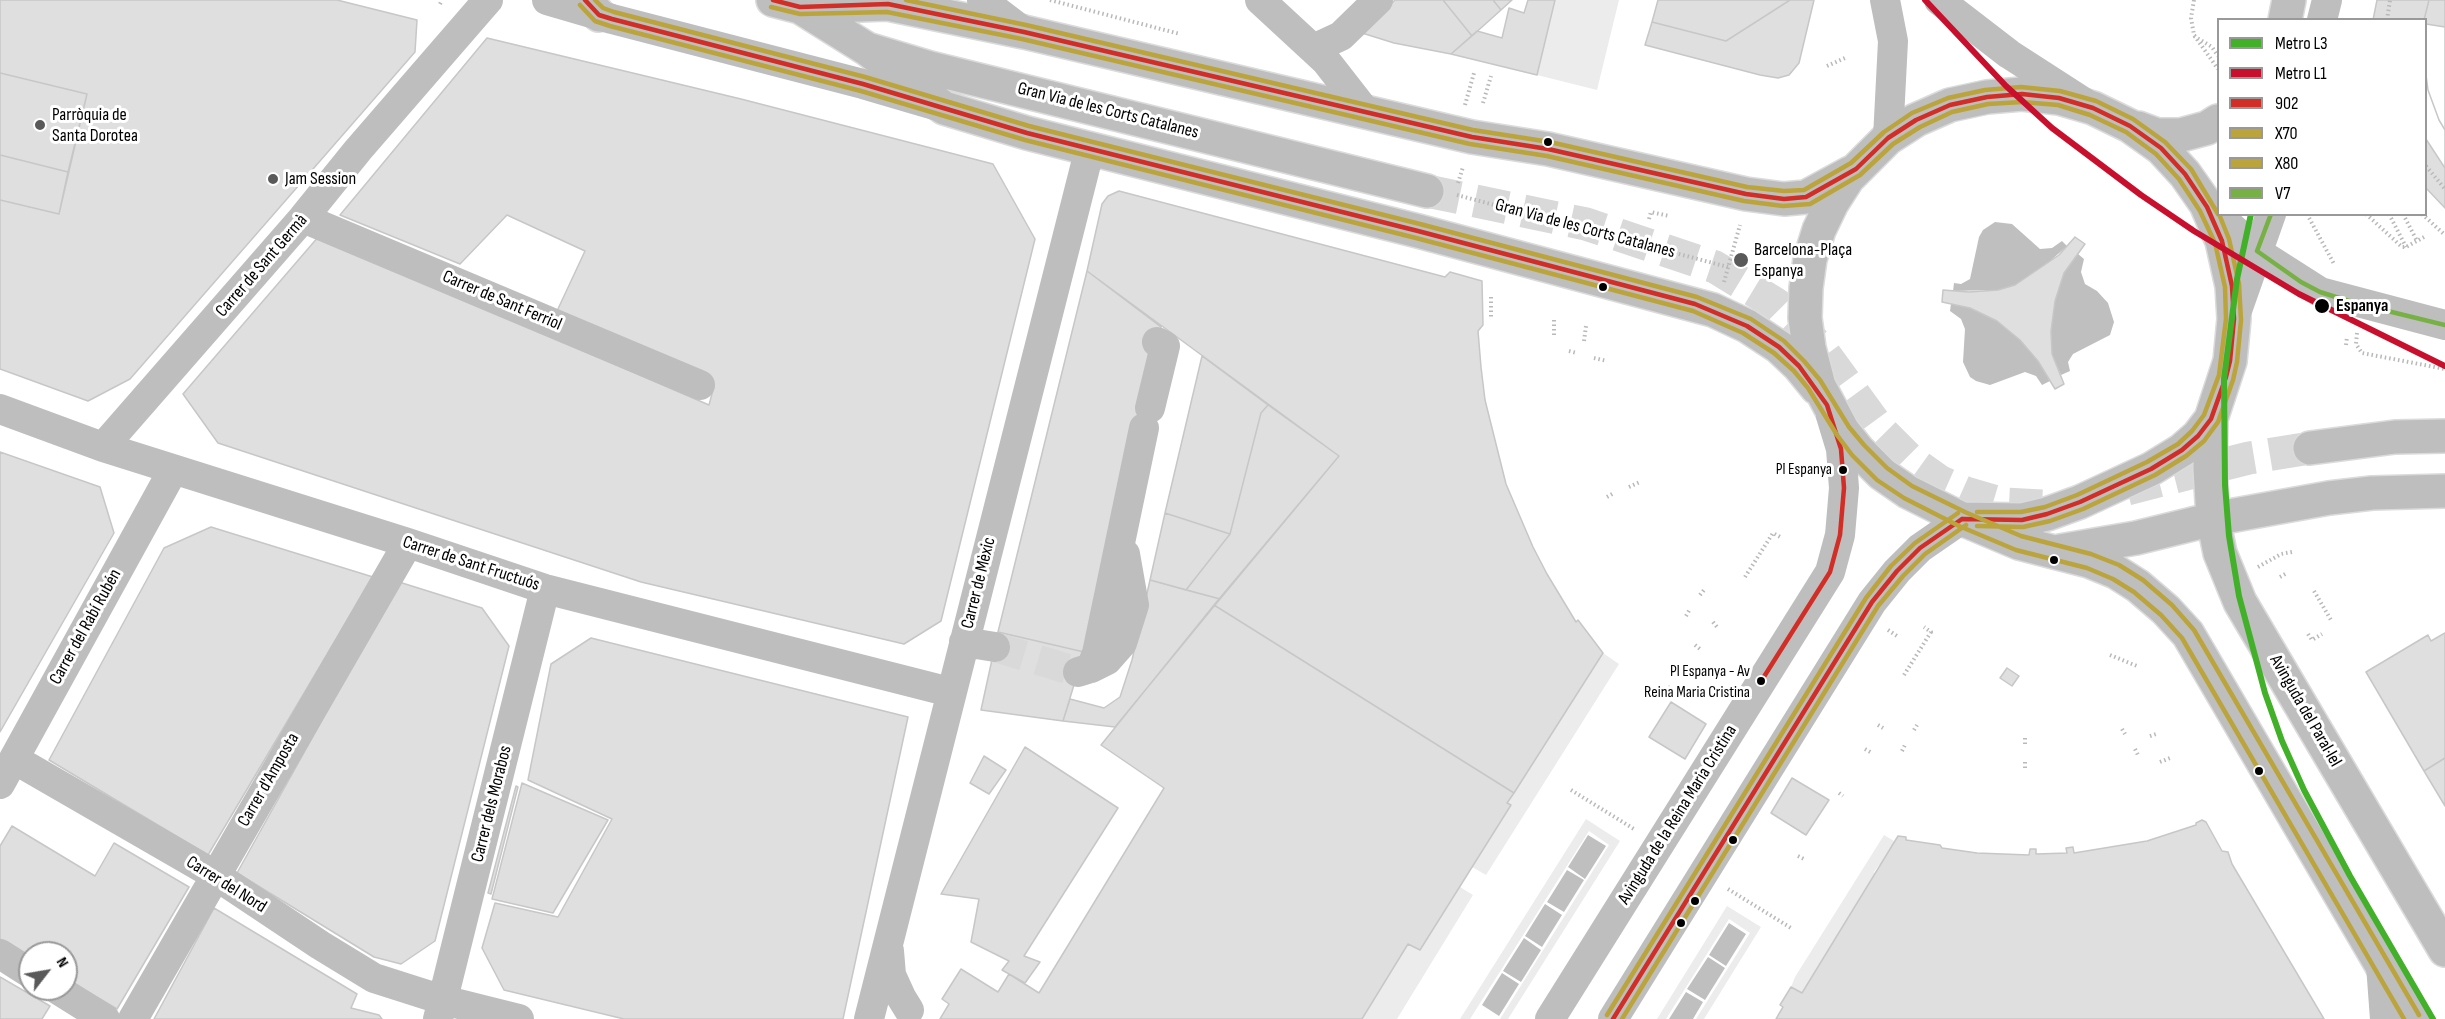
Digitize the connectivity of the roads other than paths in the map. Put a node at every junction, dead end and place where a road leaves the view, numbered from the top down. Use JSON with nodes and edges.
{"nodes":[{"id":1,"x":488,"y":0,"type":"edge"},
{"id":2,"x":547,"y":0,"type":"edge"},
{"id":3,"x":982,"y":0,"type":"edge"},
{"id":4,"x":1260,"y":0,"type":"edge"},
{"id":5,"x":1378,"y":0,"type":"edge"},
{"id":6,"x":1885,"y":0,"type":"edge"},
{"id":7,"x":1939,"y":0,"type":"edge"},
{"id":8,"x":2289,"y":0,"type":"edge"},
{"id":9,"x":2327,"y":0,"type":"edge"},
{"id":10,"x":786,"y":4,"type":"edge"},
{"id":11,"x":592,"y":7,"type":"edge"},
{"id":12,"x":2285,"y":18,"type":"edge"},
{"id":13,"x":2322,"y":18,"type":"edge"},
{"id":14,"x":1023,"y":32,"type":"junction"},
{"id":15,"x":867,"y":49,"type":"junction"},
{"id":16,"x":1313,"y":49,"type":"junction"},
{"id":17,"x":944,"y":108,"type":"junction"},
{"id":18,"x":2093,"y":108,"type":"junction"},
{"id":19,"x":1365,"y":111,"type":"junction"},
{"id":20,"x":2217,"y":122,"type":"edge"},
{"id":21,"x":2130,"y":126,"type":"junction"},
{"id":22,"x":1888,"y":138,"type":"junction"},
{"id":23,"x":1090,"y":148,"type":"junction"},
{"id":24,"x":1856,"y":169,"type":"junction"},
{"id":25,"x":1441,"y":193,"type":"tunnel mouth"},
{"id":26,"x":2206,"y":204,"type":"junction"},
{"id":27,"x":2217,"y":214,"type":"edge"},
{"id":28,"x":2219,"y":216,"type":"edge"},
{"id":29,"x":2270,"y":216,"type":"edge"},
{"id":30,"x":303,"y":218,"type":"junction"},
{"id":31,"x":2257,"y":251,"type":"junction"},
{"id":32,"x":2234,"y":319,"type":"junction"},
{"id":33,"x":2445,"y":324,"type":"edge"},
{"id":34,"x":1157,"y":342,"type":"dead end"},
{"id":35,"x":700,"y":385,"type":"dead end"},
{"id":36,"x":1827,"y":405,"type":"junction"},
{"id":37,"x":0,"y":409,"type":"edge"},
{"id":38,"x":2211,"y":419,"type":"junction"},
{"id":39,"x":2445,"y":436,"type":"edge"},
{"id":40,"x":103,"y":447,"type":"junction"},
{"id":41,"x":2310,"y":448,"type":"tunnel mouth"},
{"id":42,"x":172,"y":470,"type":"junction"},
{"id":43,"x":2445,"y":491,"type":"edge"},
{"id":44,"x":1962,"y":519,"type":"junction"},
{"id":45,"x":2213,"y":519,"type":"junction"},
{"id":46,"x":1123,"y":539,"type":"dead end"},
{"id":47,"x":408,"y":543,"type":"junction"},
{"id":48,"x":2055,"y":552,"type":"junction"},
{"id":49,"x":545,"y":589,"type":"junction"},
{"id":50,"x":964,"y":642,"type":"junction"},
{"id":51,"x":995,"y":647,"type":"tunnel mouth"},
{"id":52,"x":950,"y":692,"type":"junction"},
{"id":53,"x":7,"y":772,"type":"edge"},
{"id":54,"x":215,"y":875,"type":"junction"},
{"id":55,"x":890,"y":935,"type":"junction"},
{"id":56,"x":2445,"y":950,"type":"edge"},
{"id":57,"x":0,"y":954,"type":"edge"},
{"id":58,"x":18,"y":965,"type":"edge"},
{"id":59,"x":2381,"y":965,"type":"junction"},
{"id":60,"x":76,"y":1001,"type":"edge"},
{"id":61,"x":441,"y":1010,"type":"edge"},
{"id":62,"x":916,"y":1014,"type":"edge"},
{"id":63,"x":105,"y":1019,"type":"edge"},
{"id":64,"x":133,"y":1019,"type":"edge"},
{"id":65,"x":519,"y":1019,"type":"edge"},
{"id":66,"x":869,"y":1019,"type":"edge"},
{"id":67,"x":1550,"y":1019,"type":"edge"},
{"id":68,"x":1613,"y":1019,"type":"edge"},
{"id":69,"x":2385,"y":1019,"type":"edge"},
{"id":70,"x":2413,"y":1019,"type":"edge"}],
"edges":[{"from":1,"to":30,"type":"street","name":"Carrer de Sant Germà"},
{"from":2,"to":11,"type":"street"},
{"from":3,"to":14,"type":"street"},
{"from":4,"to":16,"type":"street"},
{"from":5,"to":16,"type":"street"},
{"from":6,"to":22,"type":"street"},
{"from":7,"to":18,"type":"street"},
{"from":8,"to":12,"type":"main road"},
{"from":9,"to":13,"type":"street"},
{"from":10,"to":14,"type":"main road","name":"Gran Via de les Corts Catalanes"},
{"from":10,"to":15,"type":"main road","name":"Gran Via de les Corts Catalanes"},
{"from":11,"to":17,"type":"street"},
{"from":14,"to":19,"type":"main road","name":"Gran Via de les Corts Catalanes"},
{"from":15,"to":17,"type":"main road"},
{"from":15,"to":25,"type":"main road","name":"Gran Via de les Corts Catalanes"},
{"from":16,"to":19,"type":"street"},
{"from":17,"to":23,"type":"main road"},
{"from":18,"to":21,"type":"main road"},
{"from":18,"to":22,"type":"main road"},
{"from":19,"to":24,"type":"main road","name":"Gran Via de les Corts Catalanes"},
{"from":20,"to":21,"type":"main road"},
{"from":21,"to":26,"type":"main road"},
{"from":22,"to":24,"type":"main road"},
{"from":23,"to":36,"type":"main road"},
{"from":23,"to":50,"type":"street","name":"Carrer de Mèxic"},
{"from":24,"to":36,"type":"main road"},
{"from":26,"to":27,"type":"street"},
{"from":26,"to":32,"type":"main road"},
{"from":28,"to":31,"type":"street"},
{"from":29,"to":31,"type":"street"},
{"from":30,"to":35,"type":"street","name":"Carrer de Sant Ferriol"},
{"from":30,"to":40,"type":"street","name":"Carrer de Sant Germà"},
{"from":31,"to":32,"type":"street"},
{"from":31,"to":33,"type":"street"},
{"from":32,"to":38,"type":"main road"},
{"from":34,"to":46,"type":"street"},
{"from":36,"to":44,"type":"main road"},
{"from":36,"to":67,"type":"street","name":"Avinguda de la Reina Maria Cristina"},
{"from":37,"to":40,"type":"street","name":"Carrer de Sant Fructuós"},
{"from":38,"to":44,"type":"main road"},
{"from":38,"to":45,"type":"main road","name":"Avinguda del Paral·lel"},
{"from":39,"to":41,"type":"main road"},
{"from":40,"to":42,"type":"street","name":"Carrer de Sant Fructuós"},
{"from":42,"to":47,"type":"street","name":"Carrer de Sant Fructuós"},
{"from":42,"to":53,"type":"street","name":"Carrer del Rabí Rubén"},
{"from":43,"to":45,"type":"main road"},
{"from":44,"to":48,"type":"main road"},
{"from":44,"to":68,"type":"street"},
{"from":45,"to":48,"type":"main road"},
{"from":45,"to":56,"type":"main road","name":"Avinguda del Paral·lel"},
{"from":47,"to":49,"type":"street","name":"Carrer de Sant Fructuós"},
{"from":47,"to":54,"type":"street","name":"Carrer d'Amposta"},
{"from":48,"to":59,"type":"main road"},
{"from":49,"to":52,"type":"street","name":"Carrer de Sant Fructuós"},
{"from":49,"to":61,"type":"street","name":"Carrer dels Morabos"},
{"from":50,"to":51,"type":"street"},
{"from":50,"to":52,"type":"street","name":"Carrer de Mèxic"},
{"from":52,"to":55,"type":"street","name":"Carrer de Mèxic"},
{"from":53,"to":54,"type":"street","name":"Carrer del Nord"},
{"from":54,"to":61,"type":"street","name":"Carrer del Nord"},
{"from":54,"to":64,"type":"street","name":"Carrer d'Amposta"},
{"from":55,"to":62,"type":"street"},
{"from":55,"to":66,"type":"street","name":"Carrer de Mèxic"},
{"from":57,"to":58,"type":"street"},
{"from":59,"to":69,"type":"street"},
{"from":59,"to":70,"type":"main road"},
{"from":60,"to":63,"type":"street"},
{"from":61,"to":65,"type":"street","name":"Carrer del Nord"},
{"from":62,"to":66,"type":"street"}]}
